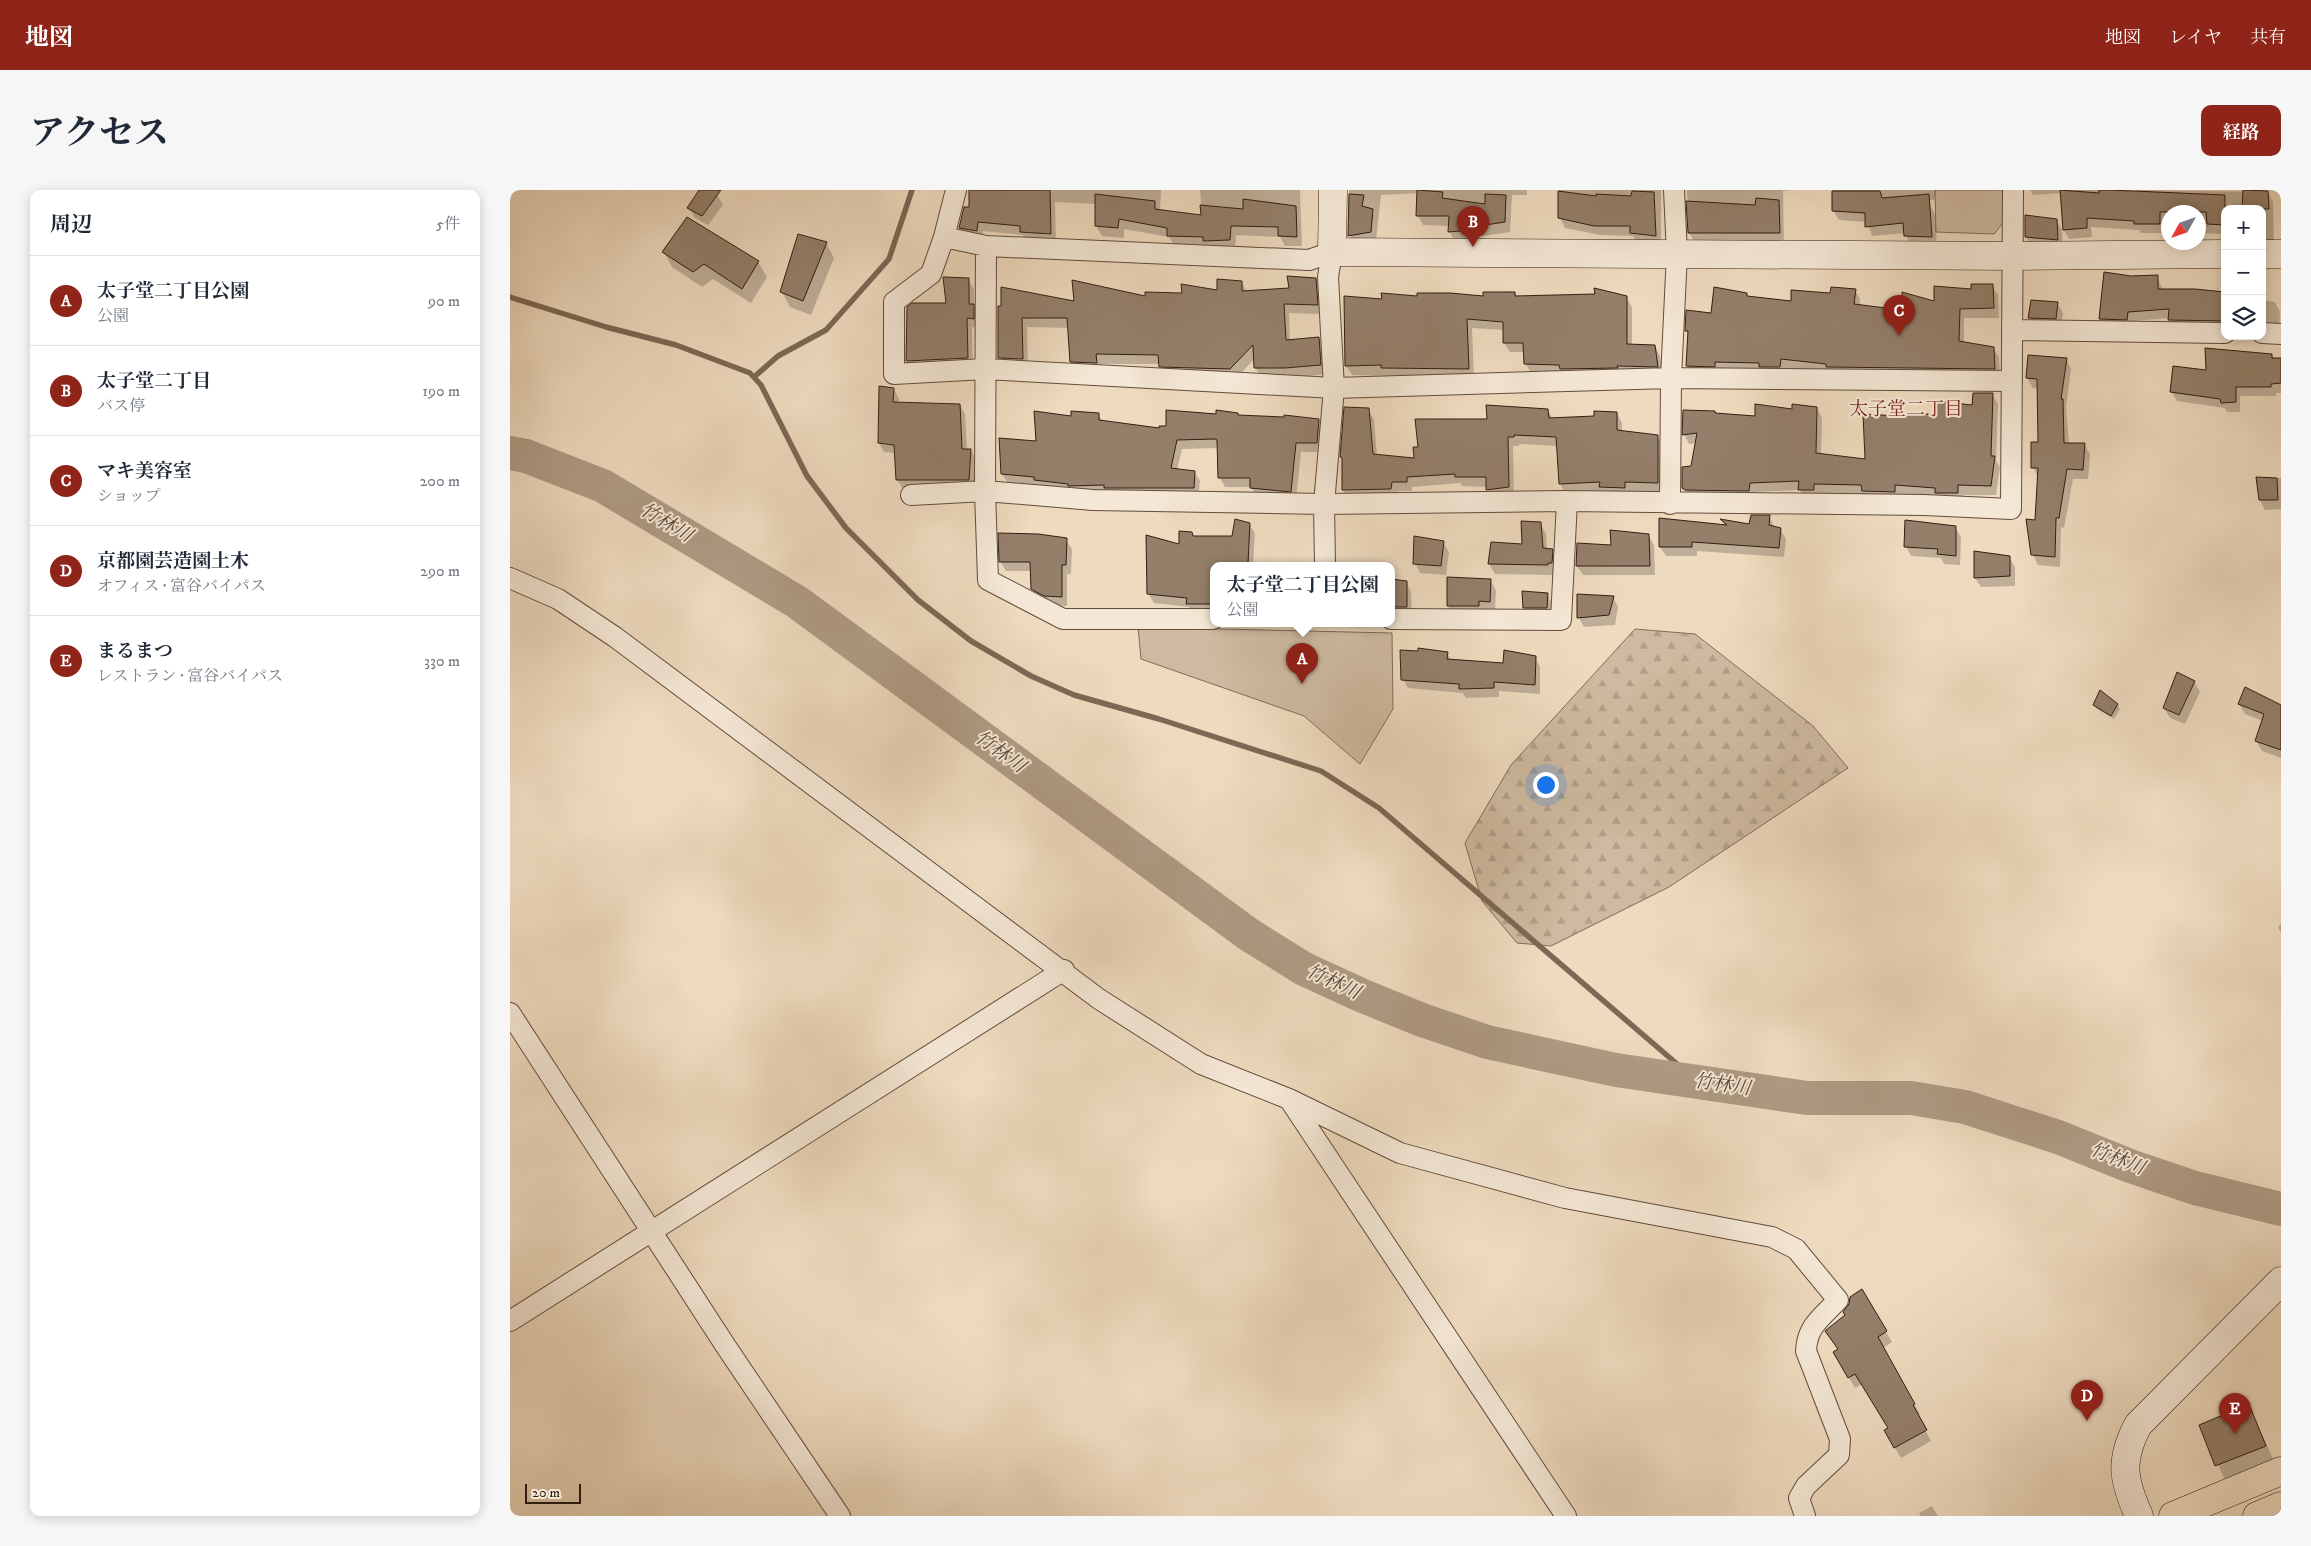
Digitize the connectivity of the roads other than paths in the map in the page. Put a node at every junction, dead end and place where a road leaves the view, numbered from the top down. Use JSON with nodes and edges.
{"nodes":[{"id":1,"x":956,"y":190,"type":"edge"},
{"id":2,"x":1333,"y":190,"type":"edge"},
{"id":3,"x":1674,"y":190,"type":"edge"},
{"id":4,"x":2014,"y":190,"type":"edge"},
{"id":5,"x":944,"y":237,"type":"junction"},
{"id":6,"x":986,"y":246,"type":"junction"},
{"id":7,"x":1332,"y":252,"type":"junction"},
{"id":8,"x":1677,"y":254,"type":"junction"},
{"id":9,"x":2221,"y":254,"type":"edge"},
{"id":10,"x":2266,"y":254,"type":"edge"},
{"id":11,"x":2281,"y":254,"type":"edge"},
{"id":12,"x":2013,"y":256,"type":"junction"},
{"id":13,"x":2012,"y":330,"type":"junction"},
{"id":14,"x":2221,"y":333,"type":"edge"},
{"id":15,"x":2266,"y":333,"type":"edge"},
{"id":16,"x":2281,"y":334,"type":"edge"},
{"id":17,"x":986,"y":370,"type":"junction"},
{"id":18,"x":1671,"y":378,"type":"junction"},
{"id":19,"x":2012,"y":381,"type":"junction"},
{"id":20,"x":1334,"y":388,"type":"junction"},
{"id":21,"x":985,"y":491,"type":"junction"},
{"id":22,"x":911,"y":495,"type":"dead end"},
{"id":23,"x":1567,"y":501,"type":"junction"},
{"id":24,"x":1324,"y":504,"type":"junction"},
{"id":25,"x":1670,"y":504,"type":"junction"},
{"id":26,"x":1325,"y":562,"type":"edge"},
{"id":27,"x":510,"y":578,"type":"edge"},
{"id":28,"x":1210,"y":619,"type":"edge"},
{"id":29,"x":1395,"y":619,"type":"edge"},
{"id":30,"x":1064,"y":970,"type":"junction"},
{"id":31,"x":510,"y":1013,"type":"edge"},
{"id":32,"x":1289,"y":1100,"type":"junction"},
{"id":33,"x":651,"y":1231,"type":"junction"},
{"id":34,"x":2275,"y":1287,"type":"edge"},
{"id":35,"x":510,"y":1321,"type":"edge"},
{"id":36,"x":2281,"y":1471,"type":"edge"},
{"id":37,"x":2281,"y":1506,"type":"edge"},
{"id":38,"x":840,"y":1516,"type":"edge"},
{"id":39,"x":1566,"y":1516,"type":"edge"},
{"id":40,"x":1805,"y":1516,"type":"edge"},
{"id":41,"x":2139,"y":1516,"type":"edge"},
{"id":42,"x":2173,"y":1516,"type":"edge"},
{"id":43,"x":2257,"y":1516,"type":"edge"}],
"edges":[{"from":1,"to":5,"type":"street"},
{"from":2,"to":7,"type":"street"},
{"from":3,"to":8,"type":"street"},
{"from":4,"to":12,"type":"street"},
{"from":5,"to":6,"type":"street"},
{"from":5,"to":17,"type":"street"},
{"from":6,"to":7,"type":"street"},
{"from":6,"to":17,"type":"street"},
{"from":7,"to":8,"type":"street"},
{"from":7,"to":20,"type":"street"},
{"from":8,"to":12,"type":"street"},
{"from":8,"to":18,"type":"street"},
{"from":9,"to":12,"type":"street"},
{"from":10,"to":11,"type":"street"},
{"from":12,"to":13,"type":"street"},
{"from":13,"to":14,"type":"street"},
{"from":13,"to":19,"type":"street"},
{"from":15,"to":16,"type":"street"},
{"from":17,"to":20,"type":"street"},
{"from":17,"to":21,"type":"street"},
{"from":18,"to":19,"type":"street"},
{"from":18,"to":20,"type":"street"},
{"from":18,"to":25,"type":"street"},
{"from":19,"to":25,"type":"street"},
{"from":20,"to":24,"type":"street"},
{"from":21,"to":22,"type":"street"},
{"from":21,"to":24,"type":"street"},
{"from":21,"to":28,"type":"street"},
{"from":23,"to":24,"type":"street"},
{"from":23,"to":25,"type":"street"},
{"from":23,"to":29,"type":"street"},
{"from":24,"to":26,"type":"street"},
{"from":27,"to":30,"type":"street"},
{"from":30,"to":32,"type":"street"},
{"from":30,"to":33,"type":"street"},
{"from":31,"to":33,"type":"street"},
{"from":32,"to":39,"type":"street"},
{"from":32,"to":40,"type":"street"},
{"from":33,"to":35,"type":"street"},
{"from":33,"to":38,"type":"street"},
{"from":34,"to":41,"type":"street"},
{"from":36,"to":42,"type":"highway"},
{"from":37,"to":43,"type":"highway"}]}
